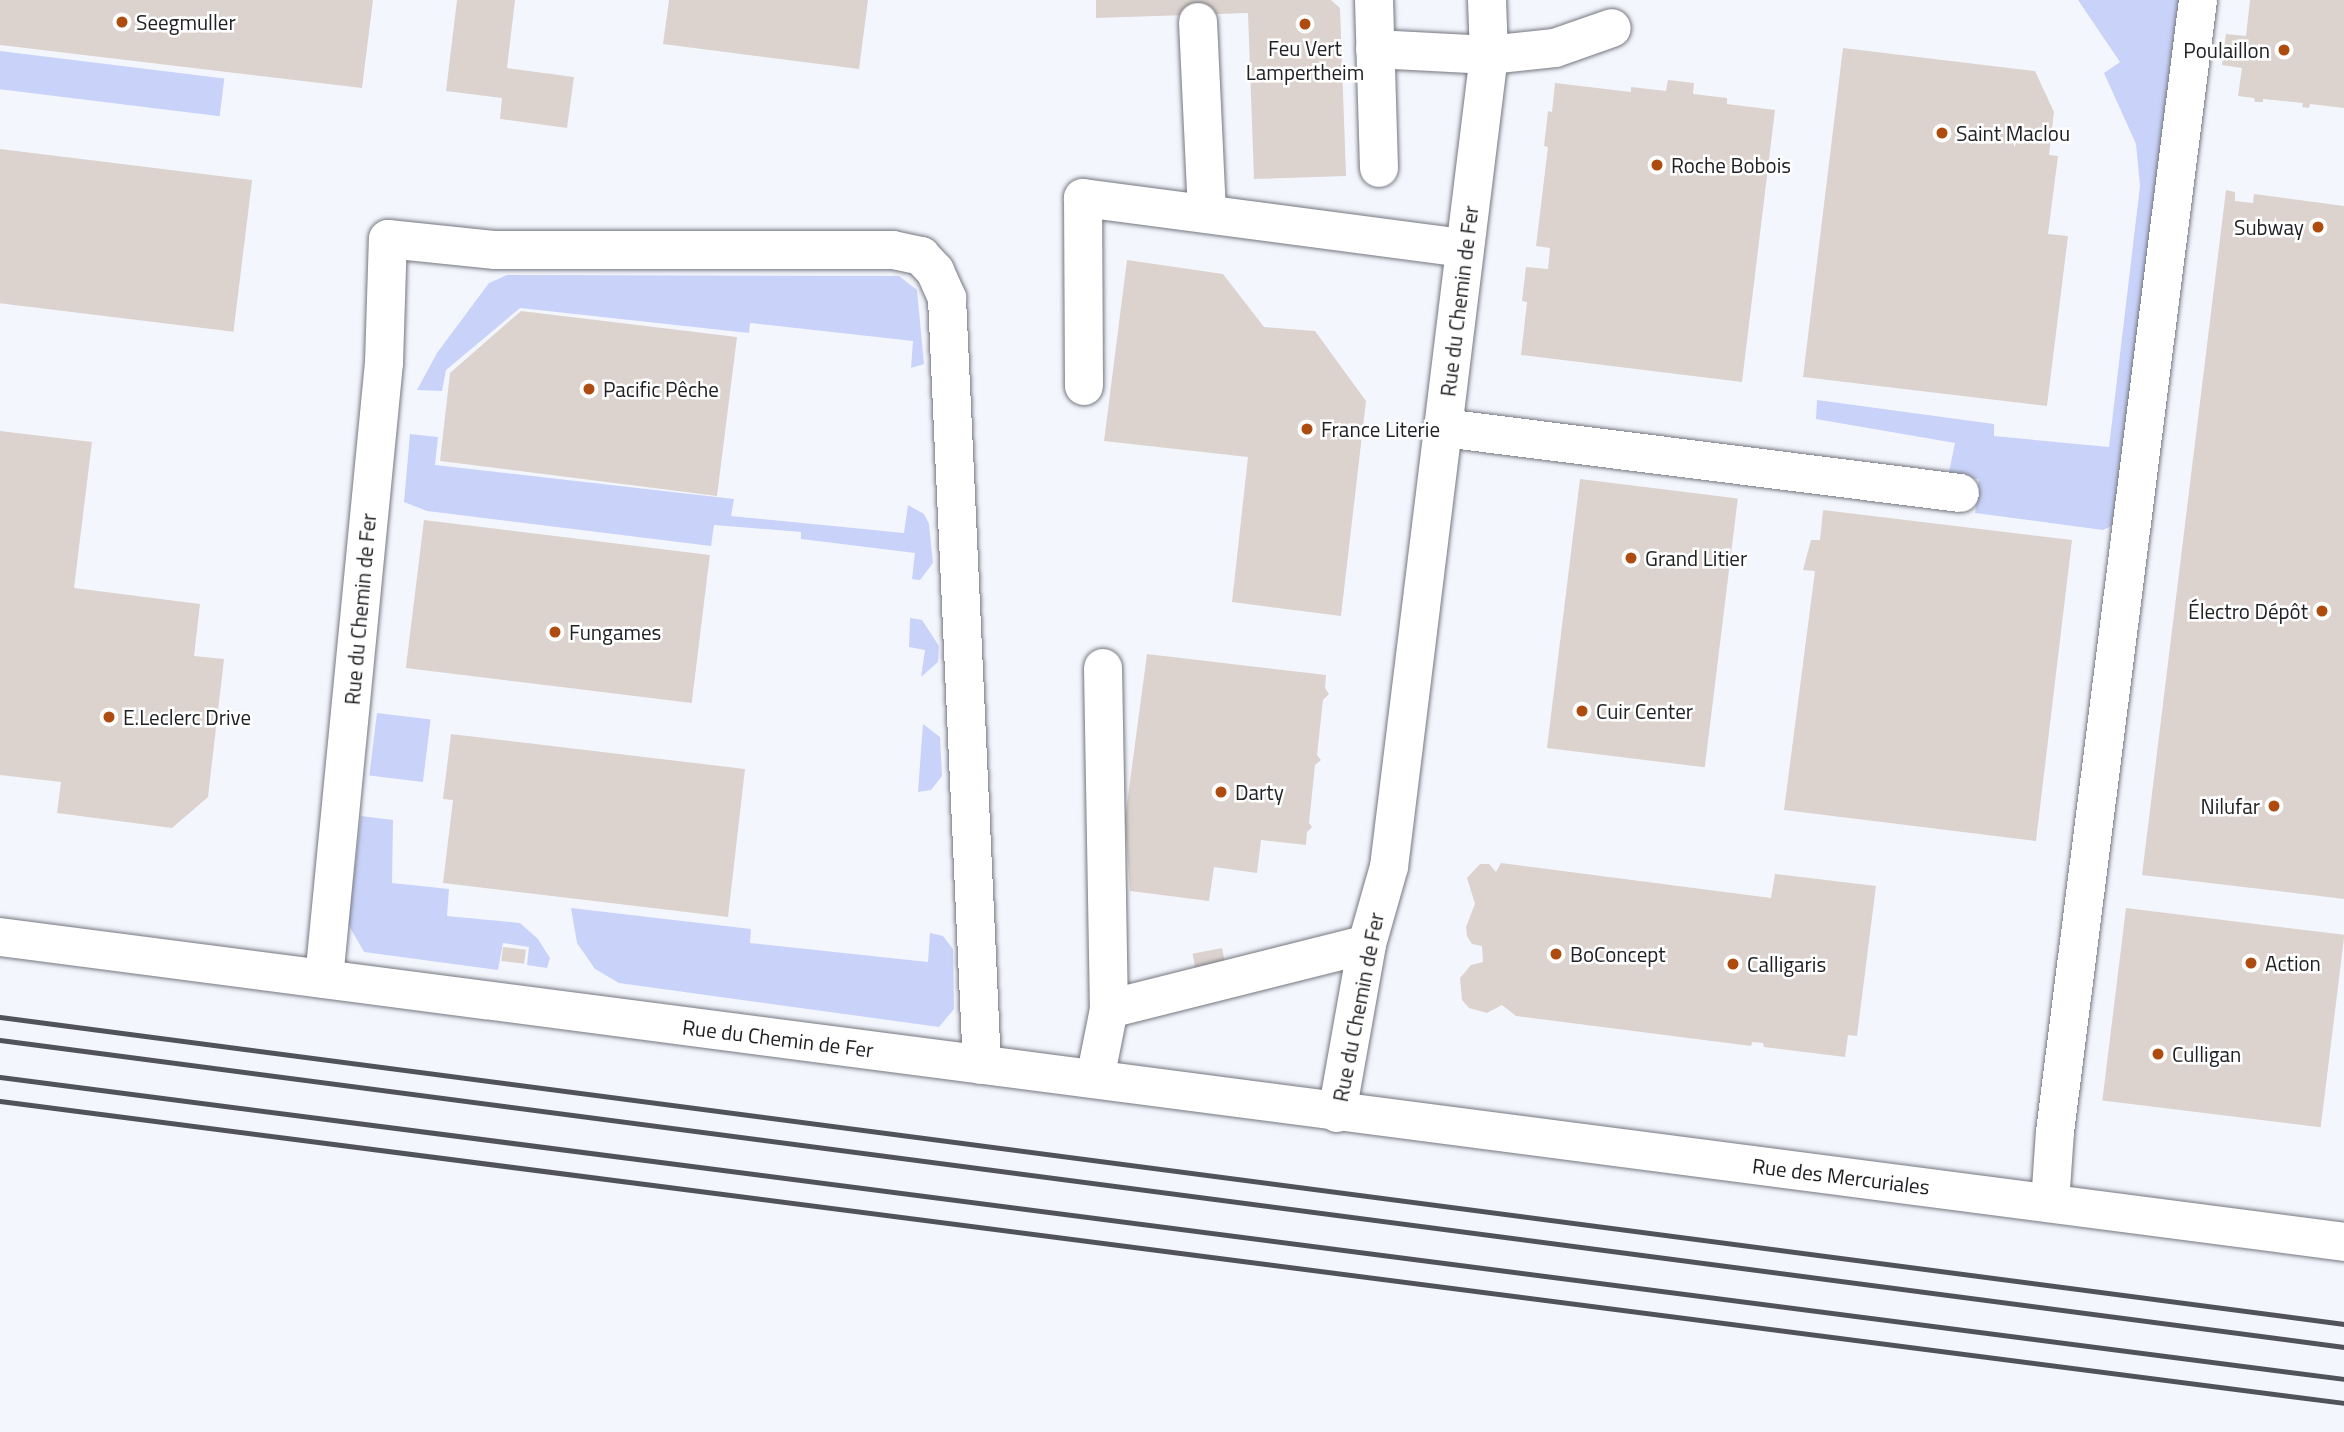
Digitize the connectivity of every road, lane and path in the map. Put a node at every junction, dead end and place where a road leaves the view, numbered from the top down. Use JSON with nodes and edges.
{"nodes":[{"id":1,"x":1374,"y":0,"type":"edge"},
{"id":2,"x":1487,"y":0,"type":"edge"},
{"id":3,"x":1513,"y":0,"type":"edge"},
{"id":4,"x":2198,"y":0,"type":"edge"},
{"id":5,"x":1198,"y":22,"type":"dead end"},
{"id":6,"x":1612,"y":28,"type":"dead end"},
{"id":7,"x":1375,"y":49,"type":"junction"},
{"id":8,"x":1489,"y":55,"type":"junction"},
{"id":9,"x":1379,"y":168,"type":"dead end"},
{"id":10,"x":1208,"y":214,"type":"junction"},
{"id":11,"x":1465,"y":248,"type":"junction"},
{"id":12,"x":1084,"y":386,"type":"dead end"},
{"id":13,"x":1444,"y":428,"type":"junction"},
{"id":14,"x":1960,"y":493,"type":"dead end"},
{"id":15,"x":1103,"y":668,"type":"dead end"},
{"id":16,"x":0,"y":937,"type":"edge"},
{"id":17,"x":1367,"y":944,"type":"junction"},
{"id":18,"x":324,"y":979,"type":"junction"},
{"id":19,"x":1109,"y":1009,"type":"junction"},
{"id":20,"x":982,"y":1065,"type":"junction"},
{"id":21,"x":1096,"y":1079,"type":"junction"},
{"id":22,"x":1337,"y":1113,"type":"junction"},
{"id":23,"x":2050,"y":1203,"type":"junction"},
{"id":24,"x":2344,"y":1242,"type":"edge"}],
"edges":[{"from":1,"to":7,"type":"street"},
{"from":2,"to":8,"type":"street"},
{"from":3,"to":8,"type":"street"},
{"from":4,"to":23,"type":"street"},
{"from":5,"to":10,"type":"street"},
{"from":6,"to":8,"type":"street"},
{"from":7,"to":8,"type":"street"},
{"from":7,"to":9,"type":"street"},
{"from":8,"to":11,"type":"street","name":"Rue du Chemin de Fer"},
{"from":10,"to":11,"type":"street"},
{"from":10,"to":12,"type":"street"},
{"from":11,"to":13,"type":"street","name":"Rue du Chemin de Fer"},
{"from":13,"to":14,"type":"street"},
{"from":13,"to":17,"type":"street","name":"Rue du Chemin de Fer"},
{"from":15,"to":19,"type":"street"},
{"from":16,"to":18,"type":"street","name":"Rue du Chemin de Fer"},
{"from":17,"to":19,"type":"street"},
{"from":17,"to":22,"type":"street","name":"Rue du Chemin de Fer"},
{"from":18,"to":20,"type":"street","name":"Rue du Chemin de Fer"},
{"from":18,"to":20,"type":"street","name":"Rue du Chemin de Fer"},
{"from":19,"to":21,"type":"street"},
{"from":20,"to":21,"type":"street","name":"Rue du Chemin de Fer"},
{"from":21,"to":22,"type":"street","name":"Rue du Chemin de Fer"},
{"from":22,"to":23,"type":"street","name":"Rue des Mercuriales"},
{"from":23,"to":24,"type":"street","name":"Rue des Mercuriales"}]}
